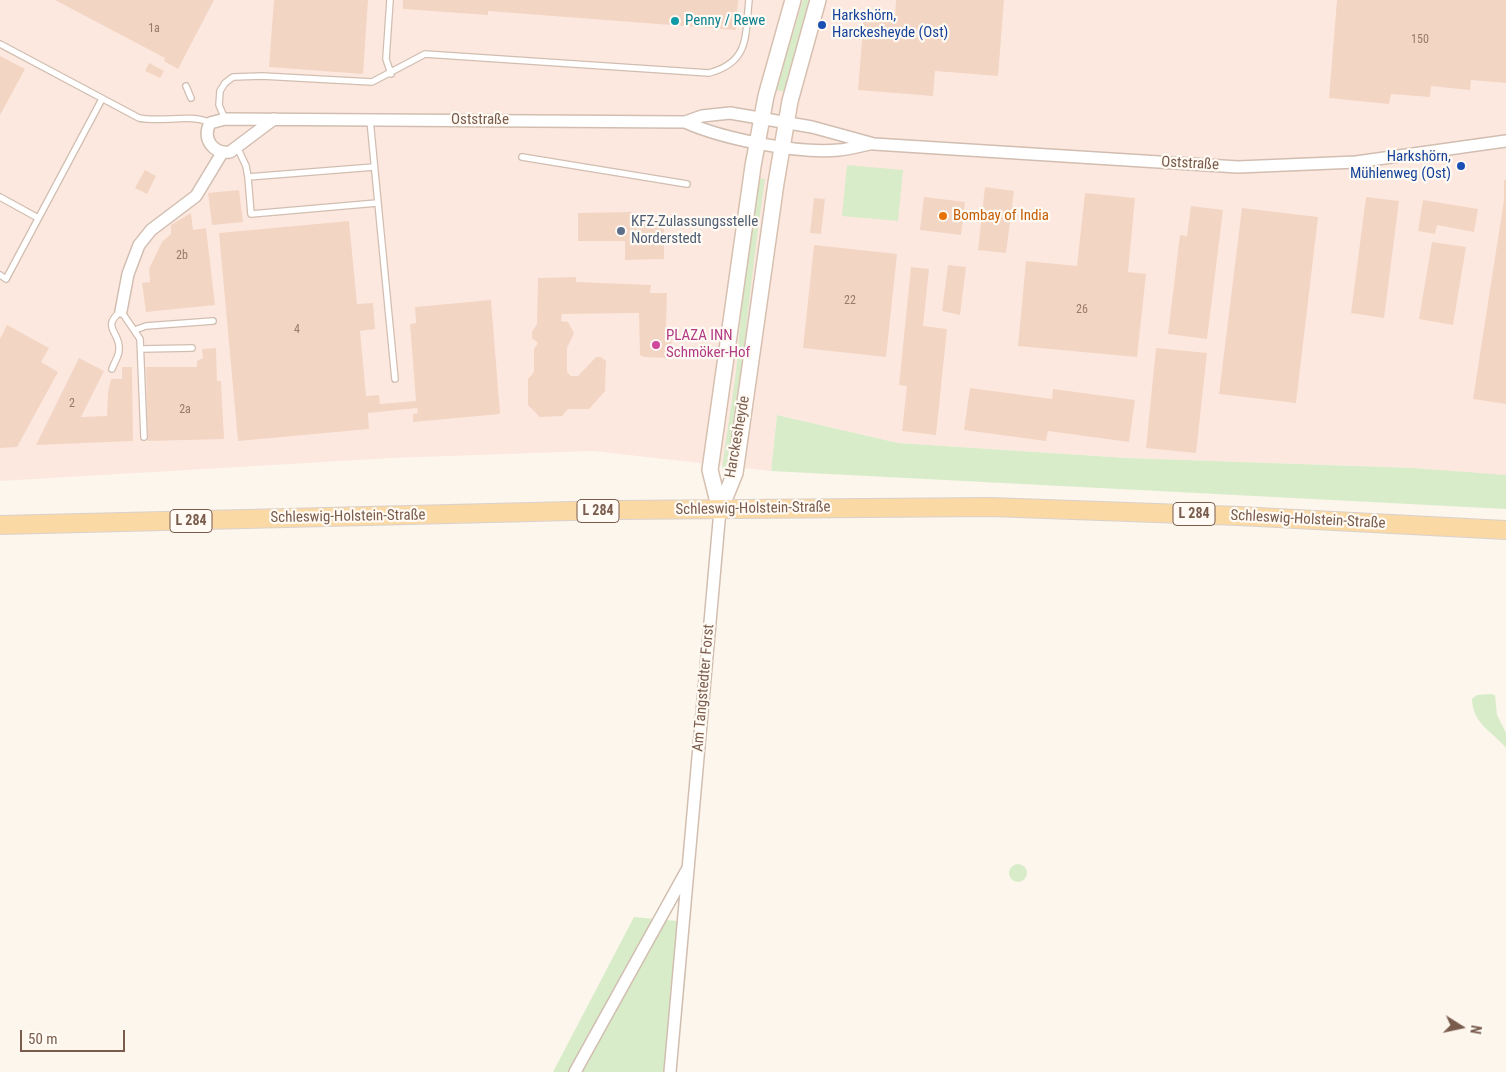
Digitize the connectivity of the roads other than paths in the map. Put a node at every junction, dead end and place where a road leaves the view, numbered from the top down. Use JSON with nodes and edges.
{"nodes":[{"id":1,"x":390,"y":0,"type":"edge"},
{"id":2,"x":749,"y":0,"type":"edge"},
{"id":3,"x":793,"y":0,"type":"edge"},
{"id":4,"x":818,"y":0,"type":"edge"},
{"id":5,"x":0,"y":44,"type":"edge"},
{"id":6,"x":391,"y":74,"type":"junction"},
{"id":7,"x":186,"y":86,"type":"dead end"},
{"id":8,"x":191,"y":98,"type":"dead end"},
{"id":9,"x":102,"y":99,"type":"junction"},
{"id":10,"x":225,"y":118,"type":"junction"},
{"id":11,"x":762,"y":118,"type":"junction"},
{"id":12,"x":274,"y":119,"type":"junction"},
{"id":13,"x":370,"y":120,"type":"junction"},
{"id":14,"x":686,"y":122,"type":"junction"},
{"id":15,"x":210,"y":123,"type":"junction"},
{"id":16,"x":786,"y":123,"type":"junction"},
{"id":17,"x":1506,"y":140,"type":"edge"},
{"id":18,"x":757,"y":142,"type":"junction"},
{"id":19,"x":874,"y":144,"type":"junction"},
{"id":20,"x":782,"y":147,"type":"junction"},
{"id":21,"x":238,"y":149,"type":"junction"},
{"id":22,"x":222,"y":153,"type":"junction"},
{"id":23,"x":522,"y":157,"type":"dead end"},
{"id":24,"x":374,"y":166,"type":"junction"},
{"id":25,"x":248,"y":177,"type":"junction"},
{"id":26,"x":687,"y":184,"type":"dead end"},
{"id":27,"x":0,"y":198,"type":"edge"},
{"id":28,"x":377,"y":203,"type":"junction"},
{"id":29,"x":38,"y":218,"type":"junction"},
{"id":30,"x":0,"y":275,"type":"edge"},
{"id":31,"x":121,"y":311,"type":"junction"},
{"id":32,"x":213,"y":321,"type":"dead end"},
{"id":33,"x":135,"y":330,"type":"junction"},
{"id":34,"x":192,"y":348,"type":"dead end"},
{"id":35,"x":142,"y":349,"type":"junction"},
{"id":36,"x":112,"y":369,"type":"dead end"},
{"id":37,"x":395,"y":378,"type":"dead end"},
{"id":38,"x":144,"y":437,"type":"dead end"},
{"id":39,"x":720,"y":510,"type":"junction"},
{"id":40,"x":0,"y":525,"type":"edge"},
{"id":41,"x":1506,"y":530,"type":"edge"},
{"id":42,"x":689,"y":866,"type":"junction"},
{"id":43,"x":575,"y":1072,"type":"edge"},
{"id":44,"x":670,"y":1072,"type":"edge"}],
"edges":[{"from":1,"to":6,"type":"lane"},
{"from":2,"to":6,"type":"lane"},
{"from":3,"to":11,"type":"main road","name":"Harckesheyde"},
{"from":4,"to":16,"type":"main road","name":"Harckesheyde"},
{"from":5,"to":9,"type":"lane"},
{"from":6,"to":10,"type":"lane"},
{"from":7,"to":8,"type":"lane"},
{"from":9,"to":15,"type":"lane"},
{"from":9,"to":29,"type":"lane"},
{"from":10,"to":12,"type":"street","name":"Oststraße"},
{"from":10,"to":15,"type":"street","name":"Oststraße"},
{"from":11,"to":14,"type":"street","name":"Oststraße"},
{"from":11,"to":16,"type":"street","name":"Oststraße"},
{"from":11,"to":18,"type":"main road","name":"Harckesheyde"},
{"from":12,"to":13,"type":"street","name":"Oststraße"},
{"from":12,"to":21,"type":"street"},
{"from":13,"to":14,"type":"street","name":"Oststraße"},
{"from":13,"to":24,"type":"lane"},
{"from":14,"to":18,"type":"street","name":"Oststraße"},
{"from":15,"to":22,"type":"street"},
{"from":16,"to":19,"type":"street","name":"Oststraße"},
{"from":16,"to":20,"type":"main road","name":"Harckesheyde"},
{"from":17,"to":19,"type":"street","name":"Oststraße"},
{"from":18,"to":20,"type":"street","name":"Oststraße"},
{"from":18,"to":39,"type":"main road","name":"Harckesheyde"},
{"from":19,"to":20,"type":"street","name":"Oststraße"},
{"from":20,"to":39,"type":"main road","name":"Harckesheyde"},
{"from":21,"to":22,"type":"street"},
{"from":21,"to":25,"type":"lane"},
{"from":22,"to":31,"type":"street"},
{"from":23,"to":26,"type":"lane"},
{"from":24,"to":25,"type":"lane"},
{"from":24,"to":28,"type":"lane"},
{"from":25,"to":28,"type":"lane"},
{"from":27,"to":29,"type":"lane"},
{"from":28,"to":37,"type":"lane"},
{"from":29,"to":30,"type":"lane"},
{"from":31,"to":33,"type":"lane"},
{"from":31,"to":36,"type":"lane"},
{"from":32,"to":33,"type":"lane"},
{"from":33,"to":35,"type":"lane"},
{"from":34,"to":35,"type":"lane"},
{"from":35,"to":38,"type":"lane"},
{"from":39,"to":40,"type":"main road","name":"Schleswig-Holstein-Straße","number":"L 284"},
{"from":39,"to":41,"type":"main road","name":"Schleswig-Holstein-Straße","number":"L 284"},
{"from":39,"to":42,"type":"street","name":"Am Tangstedter Forst"},
{"from":42,"to":43,"type":"street","name":"Am Tangstedter Forst"},
{"from":42,"to":44,"type":"street","name":"Am Tangstedter Forst"}]}
